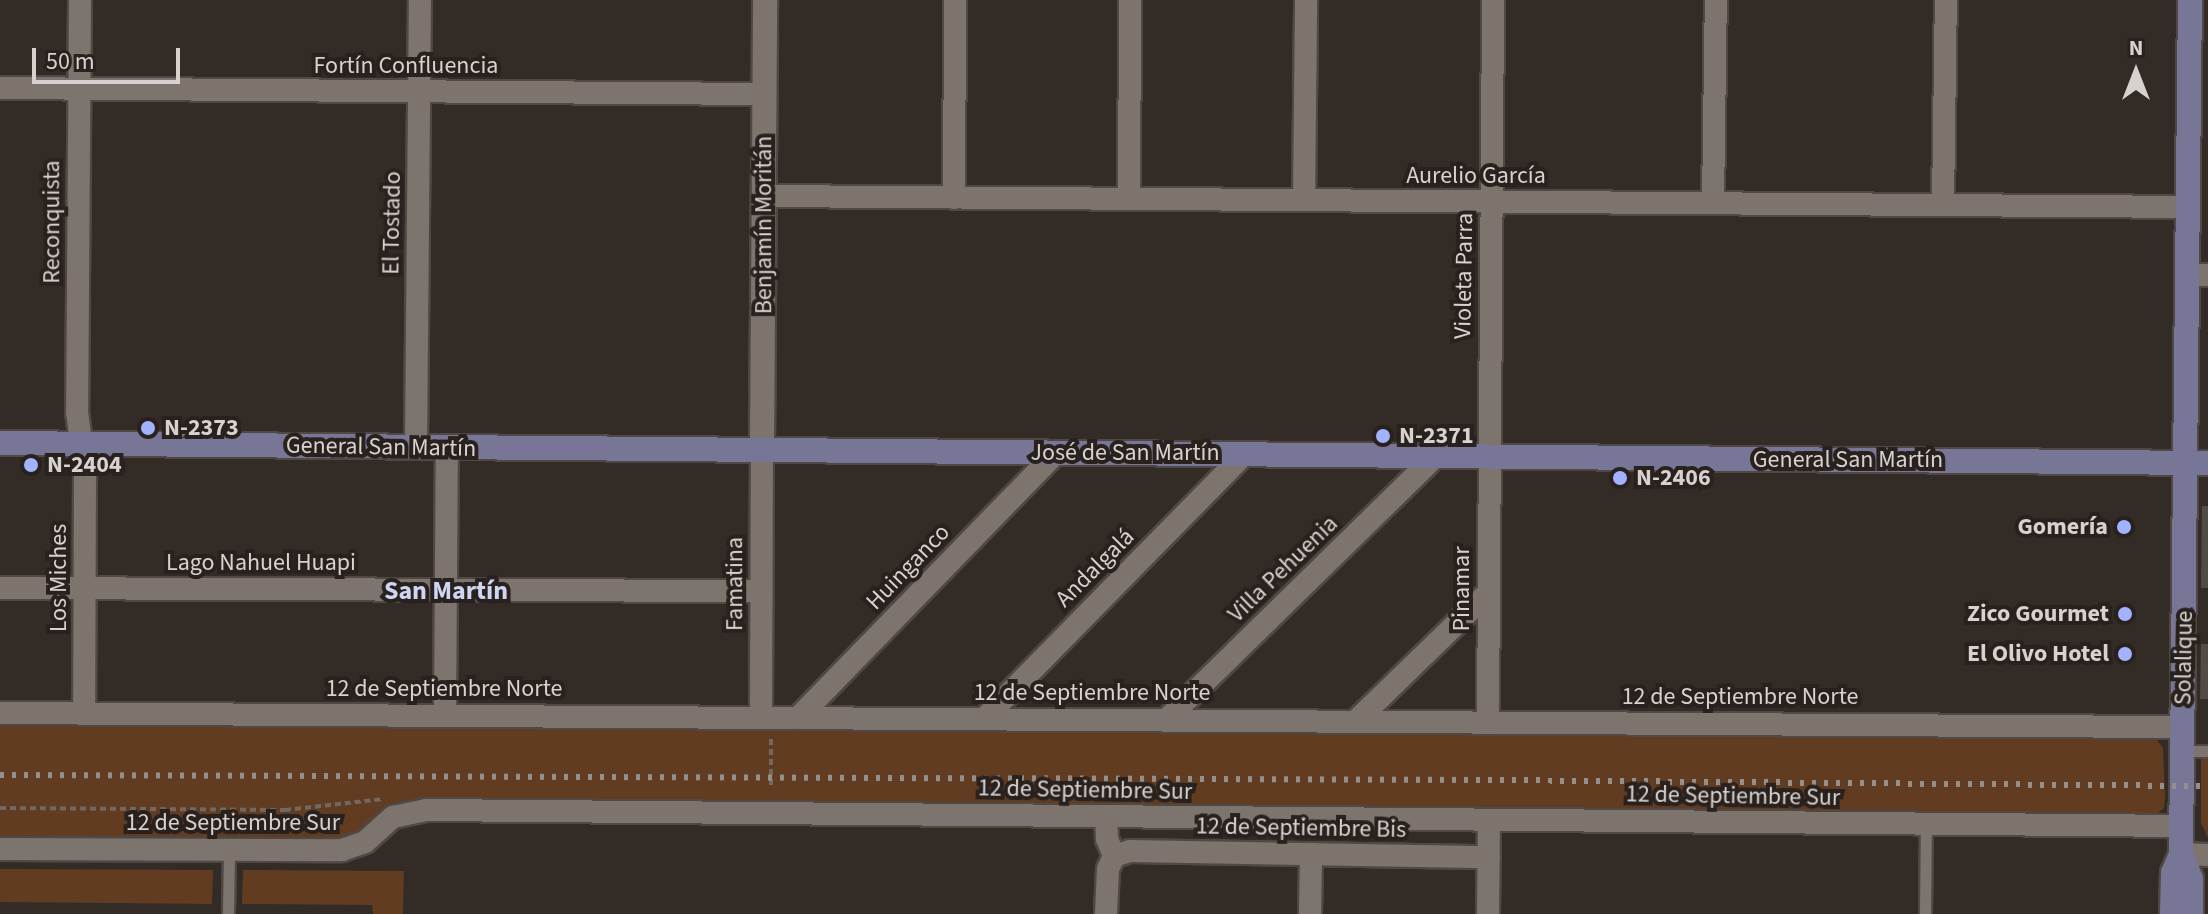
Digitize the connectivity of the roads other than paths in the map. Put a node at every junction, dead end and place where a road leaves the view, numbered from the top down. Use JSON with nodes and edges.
{"nodes":[{"id":1,"x":80,"y":0,"type":"edge"},
{"id":2,"x":420,"y":0,"type":"edge"},
{"id":3,"x":765,"y":0,"type":"edge"},
{"id":4,"x":955,"y":0,"type":"edge"},
{"id":5,"x":1130,"y":0,"type":"edge"},
{"id":6,"x":1306,"y":0,"type":"edge"},
{"id":7,"x":1493,"y":0,"type":"edge"},
{"id":8,"x":1716,"y":0,"type":"edge"},
{"id":9,"x":1946,"y":0,"type":"edge"},
{"id":10,"x":2190,"y":0,"type":"edge"},
{"id":11,"x":0,"y":88,"type":"edge"},
{"id":12,"x":80,"y":89,"type":"junction"},
{"id":13,"x":420,"y":92,"type":"junction"},
{"id":14,"x":764,"y":94,"type":"junction"},
{"id":15,"x":764,"y":196,"type":"junction"},
{"id":16,"x":954,"y":198,"type":"junction"},
{"id":17,"x":1129,"y":199,"type":"junction"},
{"id":18,"x":1304,"y":200,"type":"junction"},
{"id":19,"x":1491,"y":202,"type":"junction"},
{"id":20,"x":1713,"y":203,"type":"junction"},
{"id":21,"x":1943,"y":205,"type":"junction"},
{"id":22,"x":2188,"y":207,"type":"junction"},
{"id":23,"x":2198,"y":275,"type":"edge"},
{"id":24,"x":0,"y":443,"type":"edge"},
{"id":25,"x":81,"y":444,"type":"junction"},
{"id":26,"x":416,"y":447,"type":"junction"},
{"id":27,"x":447,"y":447,"type":"junction"},
{"id":28,"x":762,"y":450,"type":"junction"},
{"id":29,"x":1056,"y":453,"type":"junction"},
{"id":30,"x":1244,"y":454,"type":"junction"},
{"id":31,"x":1436,"y":456,"type":"junction"},
{"id":32,"x":1489,"y":457,"type":"junction"},
{"id":33,"x":2197,"y":463,"type":"edge"},
{"id":34,"x":0,"y":588,"type":"edge"},
{"id":35,"x":85,"y":588,"type":"junction"},
{"id":36,"x":446,"y":590,"type":"junction"},
{"id":37,"x":761,"y":591,"type":"junction"},
{"id":38,"x":1488,"y":593,"type":"junction"},
{"id":39,"x":0,"y":713,"type":"edge"},
{"id":40,"x":84,"y":713,"type":"junction"},
{"id":41,"x":445,"y":715,"type":"junction"},
{"id":42,"x":761,"y":717,"type":"junction"},
{"id":43,"x":798,"y":718,"type":"junction"},
{"id":44,"x":984,"y":719,"type":"junction"},
{"id":45,"x":1166,"y":720,"type":"junction"},
{"id":46,"x":1356,"y":721,"type":"junction"},
{"id":47,"x":1488,"y":721,"type":"junction"},
{"id":48,"x":2183,"y":727,"type":"junction"},
{"id":49,"x":2183,"y":751,"type":"junction"},
{"id":50,"x":2208,"y":751,"type":"edge"},
{"id":51,"x":1106,"y":816,"type":"junction"},
{"id":52,"x":1489,"y":820,"type":"junction"},
{"id":53,"x":1926,"y":824,"type":"junction"},
{"id":54,"x":2182,"y":826,"type":"junction"},
{"id":55,"x":0,"y":849,"type":"edge"},
{"id":56,"x":229,"y":851,"type":"junction"},
{"id":57,"x":1311,"y":854,"type":"junction"},
{"id":58,"x":2181,"y":854,"type":"junction"},
{"id":59,"x":2208,"y":855,"type":"edge"},
{"id":60,"x":1114,"y":856,"type":"junction"},
{"id":61,"x":1489,"y":857,"type":"junction"},
{"id":62,"x":228,"y":914,"type":"edge"},
{"id":63,"x":1106,"y":914,"type":"edge"},
{"id":64,"x":1310,"y":914,"type":"edge"},
{"id":65,"x":1488,"y":914,"type":"edge"},
{"id":66,"x":1925,"y":914,"type":"edge"},
{"id":67,"x":2172,"y":914,"type":"edge"},
{"id":68,"x":2191,"y":914,"type":"edge"}],
"edges":[{"from":1,"to":12,"type":"street","name":"Reconquista"},
{"from":2,"to":13,"type":"street","name":"El Tostado"},
{"from":3,"to":14,"type":"street","name":"Benjamín Moritán"},
{"from":4,"to":16,"type":"street"},
{"from":5,"to":17,"type":"street"},
{"from":6,"to":18,"type":"street"},
{"from":7,"to":19,"type":"street","name":"Violeta Parra"},
{"from":8,"to":20,"type":"street"},
{"from":9,"to":21,"type":"street"},
{"from":10,"to":22,"type":"main road","name":"Solalique"},
{"from":11,"to":12,"type":"street","name":"Fortín Confluencia"},
{"from":12,"to":13,"type":"street","name":"Fortín Confluencia"},
{"from":12,"to":25,"type":"street","name":"Reconquista"},
{"from":13,"to":14,"type":"street","name":"Fortín Confluencia"},
{"from":13,"to":26,"type":"street","name":"El Tostado"},
{"from":14,"to":15,"type":"street","name":"Benjamín Moritán"},
{"from":15,"to":16,"type":"street","name":"Aurelio García"},
{"from":15,"to":28,"type":"street","name":"Benjamín Moritán"},
{"from":16,"to":17,"type":"street","name":"Aurelio García"},
{"from":17,"to":18,"type":"street","name":"Aurelio García"},
{"from":18,"to":19,"type":"street","name":"Aurelio García"},
{"from":19,"to":20,"type":"street","name":"Aurelio García"},
{"from":19,"to":32,"type":"street","name":"Violeta Parra"},
{"from":20,"to":21,"type":"street","name":"Aurelio García"},
{"from":21,"to":22,"type":"street","name":"Aurelio García"},
{"from":22,"to":23,"type":"main road","name":"Solalique"},
{"from":23,"to":33,"type":"main road","name":"Solalique"},
{"from":24,"to":25,"type":"main road","name":"General San Martín"},
{"from":25,"to":26,"type":"main road","name":"General San Martín"},
{"from":25,"to":35,"type":"street","name":"Los Miches"},
{"from":26,"to":27,"type":"main road","name":"General San Martín"},
{"from":27,"to":28,"type":"main road","name":"General San Martín"},
{"from":27,"to":36,"type":"street"},
{"from":28,"to":29,"type":"main road","name":"José de San Martín"},
{"from":28,"to":37,"type":"street","name":"Famatina"},
{"from":29,"to":30,"type":"main road","name":"José de San Martín"},
{"from":29,"to":43,"type":"street","name":"Huinganco"},
{"from":30,"to":31,"type":"main road","name":"José de San Martín"},
{"from":30,"to":44,"type":"street","name":"Andalgalá"},
{"from":31,"to":32,"type":"main road","name":"José de San Martín"},
{"from":31,"to":45,"type":"street","name":"Villa Pehuenia"},
{"from":32,"to":33,"type":"main road","name":"General San Martín"},
{"from":32,"to":38,"type":"street","name":"Pinamar"},
{"from":33,"to":48,"type":"main road","name":"Solalique"},
{"from":34,"to":35,"type":"street","name":"Lago Nahuel Huapi"},
{"from":35,"to":36,"type":"street","name":"Lago Nahuel Huapi"},
{"from":35,"to":40,"type":"street","name":"Los Miches"},
{"from":36,"to":37,"type":"street","name":"Lago Nahuel Huapi"},
{"from":36,"to":41,"type":"street"},
{"from":37,"to":42,"type":"street","name":"Famatina"},
{"from":38,"to":46,"type":"street"},
{"from":38,"to":47,"type":"street","name":"Pinamar"},
{"from":39,"to":40,"type":"street","name":"12 de Septiembre Norte"},
{"from":40,"to":41,"type":"street","name":"12 de Septiembre Norte"},
{"from":41,"to":42,"type":"street","name":"12 de Septiembre Norte"},
{"from":42,"to":43,"type":"street","name":"12 de Septiembre Norte"},
{"from":43,"to":44,"type":"street","name":"12 de Septiembre Norte"},
{"from":44,"to":45,"type":"street","name":"12 de Septiembre Norte"},
{"from":45,"to":46,"type":"street","name":"12 de Septiembre Norte"},
{"from":46,"to":47,"type":"street","name":"12 de Septiembre Norte"},
{"from":47,"to":48,"type":"street","name":"12 de Septiembre Norte"},
{"from":48,"to":49,"type":"main road","name":"Solalique"},
{"from":49,"to":50,"type":"lane"},
{"from":49,"to":54,"type":"main road","name":"Solalique"},
{"from":51,"to":52,"type":"street","name":"12 de Septiembre Sur"},
{"from":51,"to":56,"type":"street","name":"12 de Septiembre Sur"},
{"from":51,"to":60,"type":"street"},
{"from":52,"to":53,"type":"street","name":"12 de Septiembre Sur"},
{"from":52,"to":61,"type":"street"},
{"from":53,"to":54,"type":"street","name":"12 de Septiembre Sur"},
{"from":53,"to":66,"type":"lane"},
{"from":54,"to":58,"type":"main road","name":"Solalique"},
{"from":55,"to":56,"type":"street","name":"12 de Septiembre Sur"},
{"from":56,"to":62,"type":"lane"},
{"from":57,"to":60,"type":"street","name":"12 de Septiembre Bis"},
{"from":57,"to":61,"type":"street","name":"12 de Septiembre Bis"},
{"from":57,"to":64,"type":"street"},
{"from":58,"to":59,"type":"street"},
{"from":58,"to":67,"type":"main road","name":"Solalique"},
{"from":58,"to":68,"type":"main road","name":"Solalique"},
{"from":60,"to":63,"type":"street"},
{"from":61,"to":65,"type":"street"}]}
